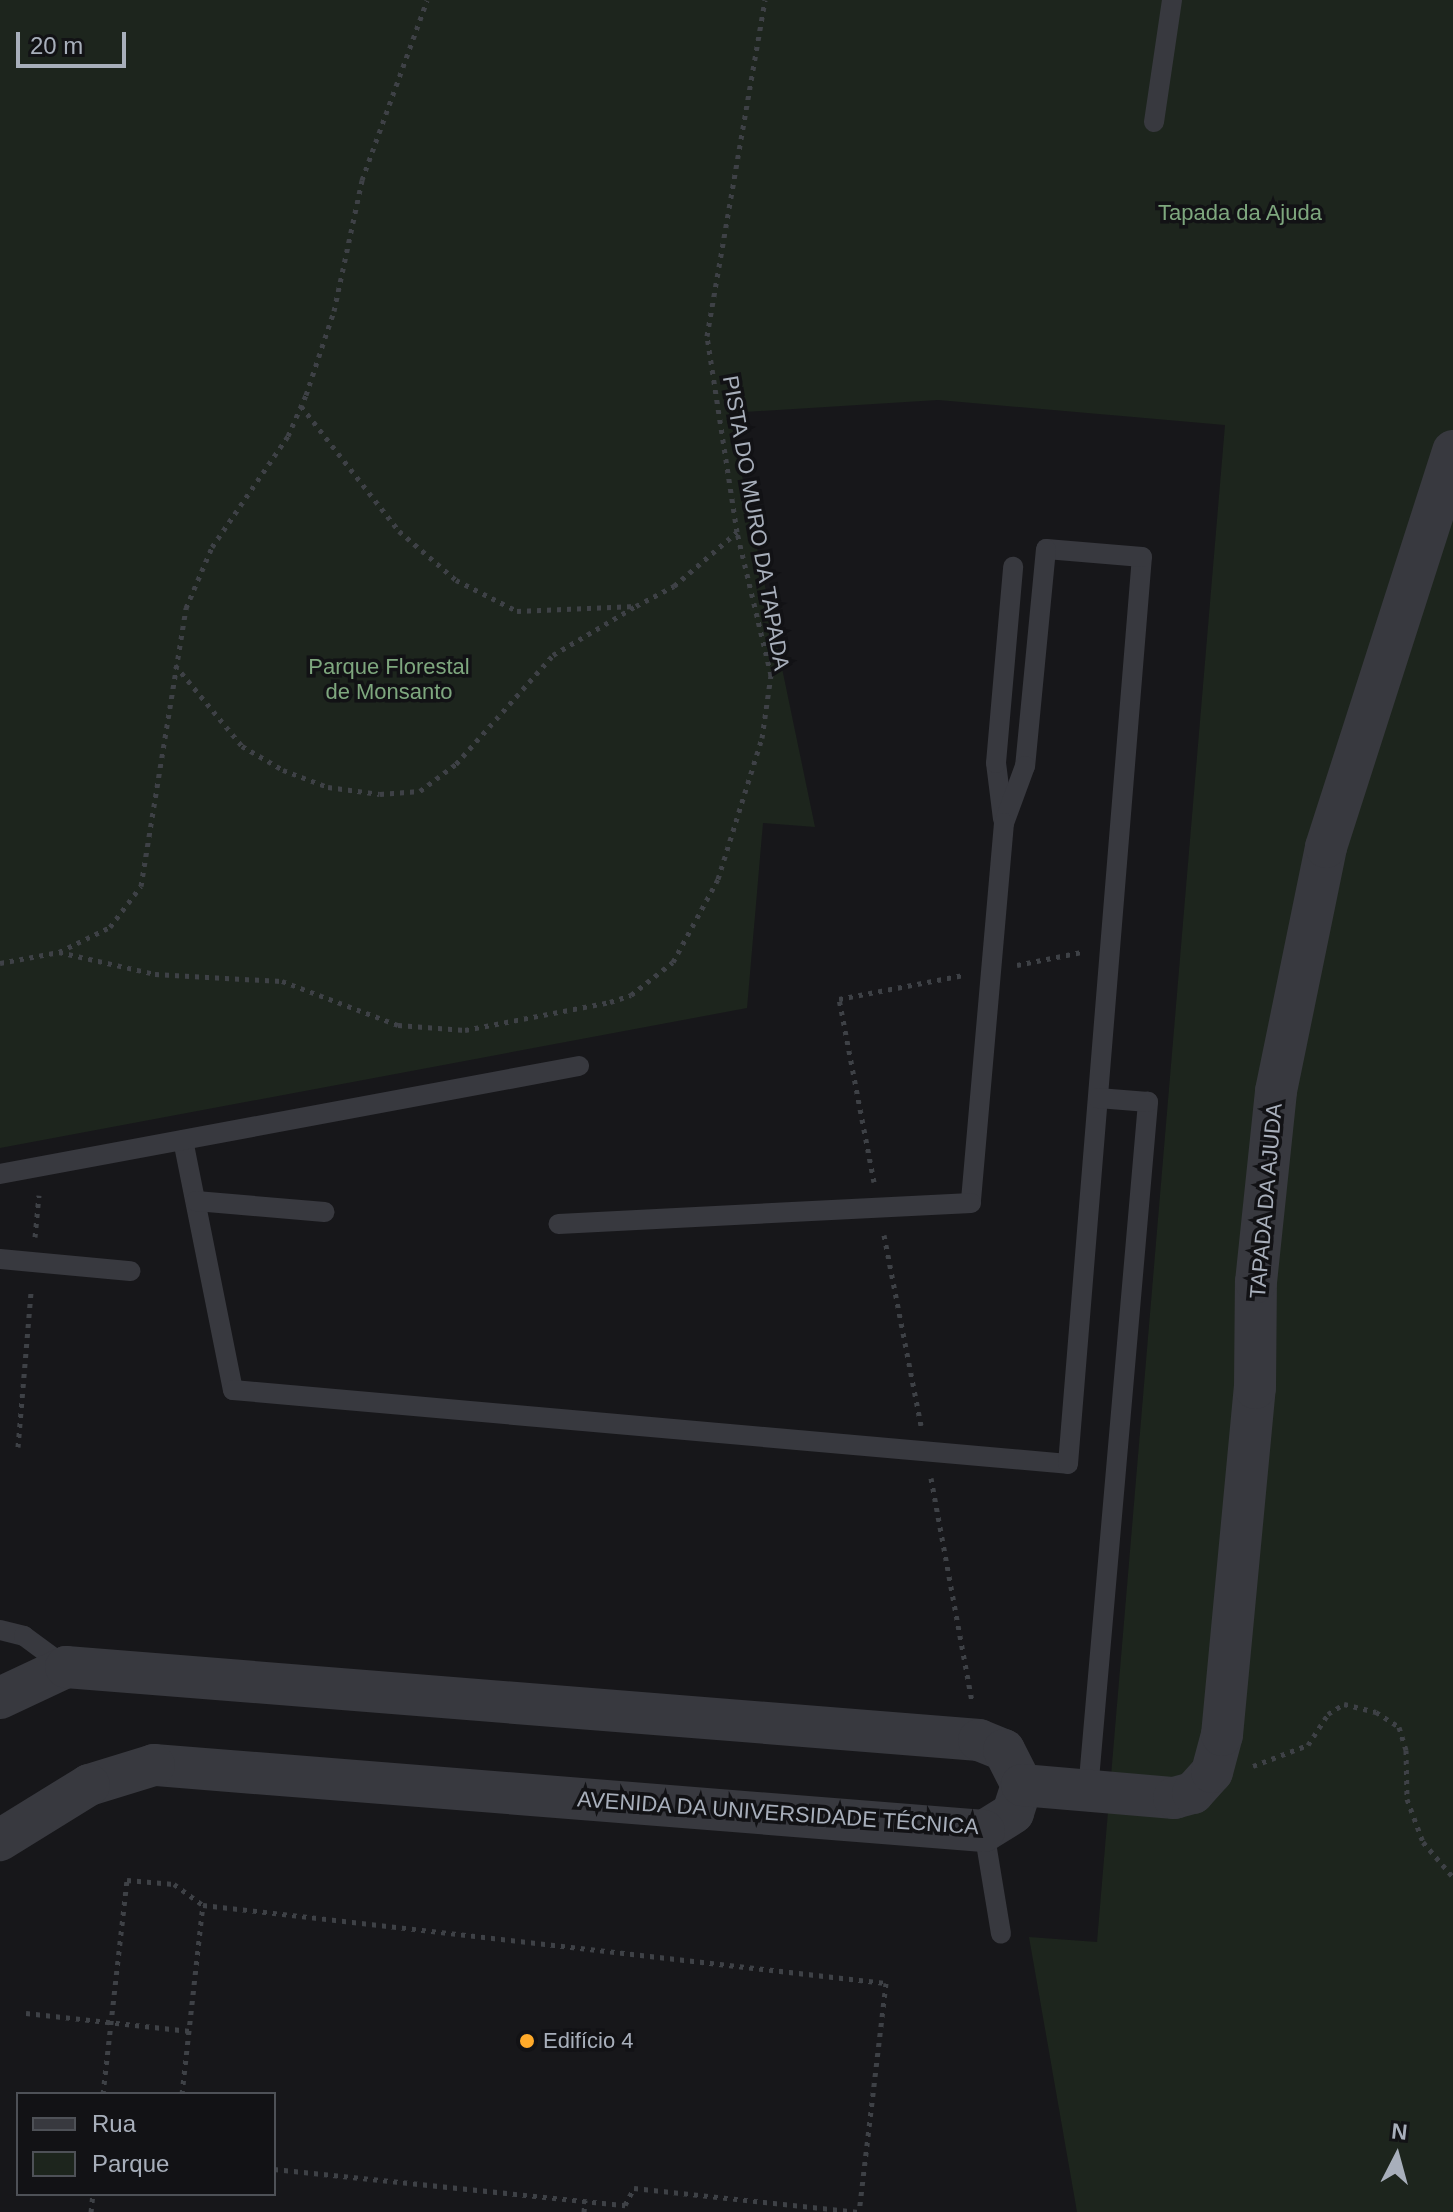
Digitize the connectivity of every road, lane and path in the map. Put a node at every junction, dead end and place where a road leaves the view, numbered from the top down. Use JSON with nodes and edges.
{"nodes":[{"id":1,"x":427,"y":0,"type":"edge"},
{"id":2,"x":765,"y":0,"type":"edge"},
{"id":3,"x":1172,"y":0,"type":"edge"},
{"id":4,"x":1154,"y":122,"type":"dead end"},
{"id":5,"x":301,"y":406,"type":"junction"},
{"id":6,"x":1453,"y":451,"type":"edge"},
{"id":7,"x":737,"y":532,"type":"junction"},
{"id":8,"x":1013,"y":567,"type":"dead end"},
{"id":9,"x":636,"y":606,"type":"junction"},
{"id":10,"x":175,"y":665,"type":"junction"},
{"id":11,"x":1004,"y":823,"type":"junction"},
{"id":12,"x":1110,"y":947,"type":"junction"},
{"id":13,"x":59,"y":952,"type":"junction"},
{"id":14,"x":0,"y":963,"type":"edge"},
{"id":15,"x":991,"y":970,"type":"junction"},
{"id":16,"x":579,"y":1066,"type":"dead end"},
{"id":17,"x":1098,"y":1098,"type":"junction"},
{"id":18,"x":183,"y":1140,"type":"junction"},
{"id":19,"x":41,"y":1166,"type":"junction"},
{"id":20,"x":0,"y":1174,"type":"edge"},
{"id":21,"x":196,"y":1201,"type":"junction"},
{"id":22,"x":879,"y":1208,"type":"junction"},
{"id":23,"x":325,"y":1212,"type":"dead end"},
{"id":24,"x":559,"y":1224,"type":"dead end"},
{"id":25,"x":0,"y":1259,"type":"edge"},
{"id":26,"x":33,"y":1262,"type":"junction"},
{"id":27,"x":130,"y":1271,"type":"dead end"},
{"id":28,"x":18,"y":1447,"type":"dead end"},
{"id":29,"x":926,"y":1452,"type":"junction"},
{"id":30,"x":0,"y":1630,"type":"edge"},
{"id":31,"x":66,"y":1667,"type":"junction"},
{"id":32,"x":0,"y":1698,"type":"edge"},
{"id":33,"x":979,"y":1740,"type":"junction"},
{"id":34,"x":1212,"y":1772,"type":"junction"},
{"id":35,"x":1022,"y":1785,"type":"junction"},
{"id":36,"x":1088,"y":1791,"type":"junction"},
{"id":37,"x":984,"y":1831,"type":"junction"},
{"id":38,"x":0,"y":1840,"type":"edge"},
{"id":39,"x":1453,"y":1877,"type":"edge"},
{"id":40,"x":203,"y":1905,"type":"junction"},
{"id":41,"x":1001,"y":1934,"type":"dead end"},
{"id":42,"x":26,"y":2013,"type":"dead end"},
{"id":43,"x":111,"y":2023,"type":"junction"},
{"id":44,"x":190,"y":2031,"type":"junction"},
{"id":45,"x":104,"y":2092,"type":"edge"},
{"id":46,"x":182,"y":2092,"type":"edge"},
{"id":47,"x":276,"y":2169,"type":"edge"},
{"id":48,"x":585,"y":2200,"type":"junction"},
{"id":49,"x":625,"y":2209,"type":"edge"},
{"id":50,"x":584,"y":2212,"type":"edge"},
{"id":51,"x":859,"y":2212,"type":"edge"}],
"edges":[{"from":1,"to":5,"type":"path"},
{"from":2,"to":7,"type":"path","name":"PISTA DO MURO DA TAPADA"},
{"from":3,"to":4,"type":"lane"},
{"from":5,"to":9,"type":"path"},
{"from":5,"to":10,"type":"path"},
{"from":6,"to":34,"type":"street","name":"TAPADA DA AJUDA"},
{"from":7,"to":9,"type":"path"},
{"from":7,"to":13,"type":"path","name":"PISTA DO MURO DA TAPADA"},
{"from":8,"to":11,"type":"lane"},
{"from":9,"to":10,"type":"path"},
{"from":10,"to":13,"type":"path"},
{"from":11,"to":12,"type":"lane"},
{"from":11,"to":15,"type":"lane"},
{"from":12,"to":15,"type":"path"},
{"from":12,"to":17,"type":"lane"},
{"from":13,"to":14,"type":"path","name":"PISTA DO MURO DA TAPADA"},
{"from":15,"to":22,"type":"lane"},
{"from":15,"to":22,"type":"path"},
{"from":16,"to":18,"type":"lane"},
{"from":17,"to":29,"type":"lane"},
{"from":17,"to":36,"type":"lane"},
{"from":18,"to":19,"type":"lane"},
{"from":18,"to":21,"type":"lane"},
{"from":19,"to":20,"type":"lane"},
{"from":19,"to":26,"type":"path"},
{"from":21,"to":23,"type":"lane"},
{"from":21,"to":29,"type":"lane"},
{"from":22,"to":24,"type":"lane"},
{"from":22,"to":29,"type":"path"},
{"from":25,"to":26,"type":"lane"},
{"from":26,"to":27,"type":"lane"},
{"from":26,"to":28,"type":"path"},
{"from":29,"to":33,"type":"path"},
{"from":30,"to":31,"type":"lane"},
{"from":31,"to":32,"type":"street"},
{"from":31,"to":33,"type":"street"},
{"from":33,"to":35,"type":"street"},
{"from":34,"to":36,"type":"street"},
{"from":34,"to":39,"type":"path"},
{"from":35,"to":36,"type":"street"},
{"from":35,"to":37,"type":"street","name":"AVENIDA DA UNIVERSIDADE TÉCNICA"},
{"from":37,"to":38,"type":"street","name":"AVENIDA DA UNIVERSIDADE TÉCNICA"},
{"from":37,"to":41,"type":"lane"},
{"from":40,"to":43,"type":"path"},
{"from":40,"to":44,"type":"path"},
{"from":40,"to":51,"type":"path"},
{"from":42,"to":43,"type":"path"},
{"from":43,"to":44,"type":"path"},
{"from":43,"to":45,"type":"path"},
{"from":44,"to":46,"type":"path"},
{"from":47,"to":48,"type":"path"},
{"from":48,"to":49,"type":"path"},
{"from":48,"to":50,"type":"path"},
{"from":49,"to":51,"type":"path"}]}
